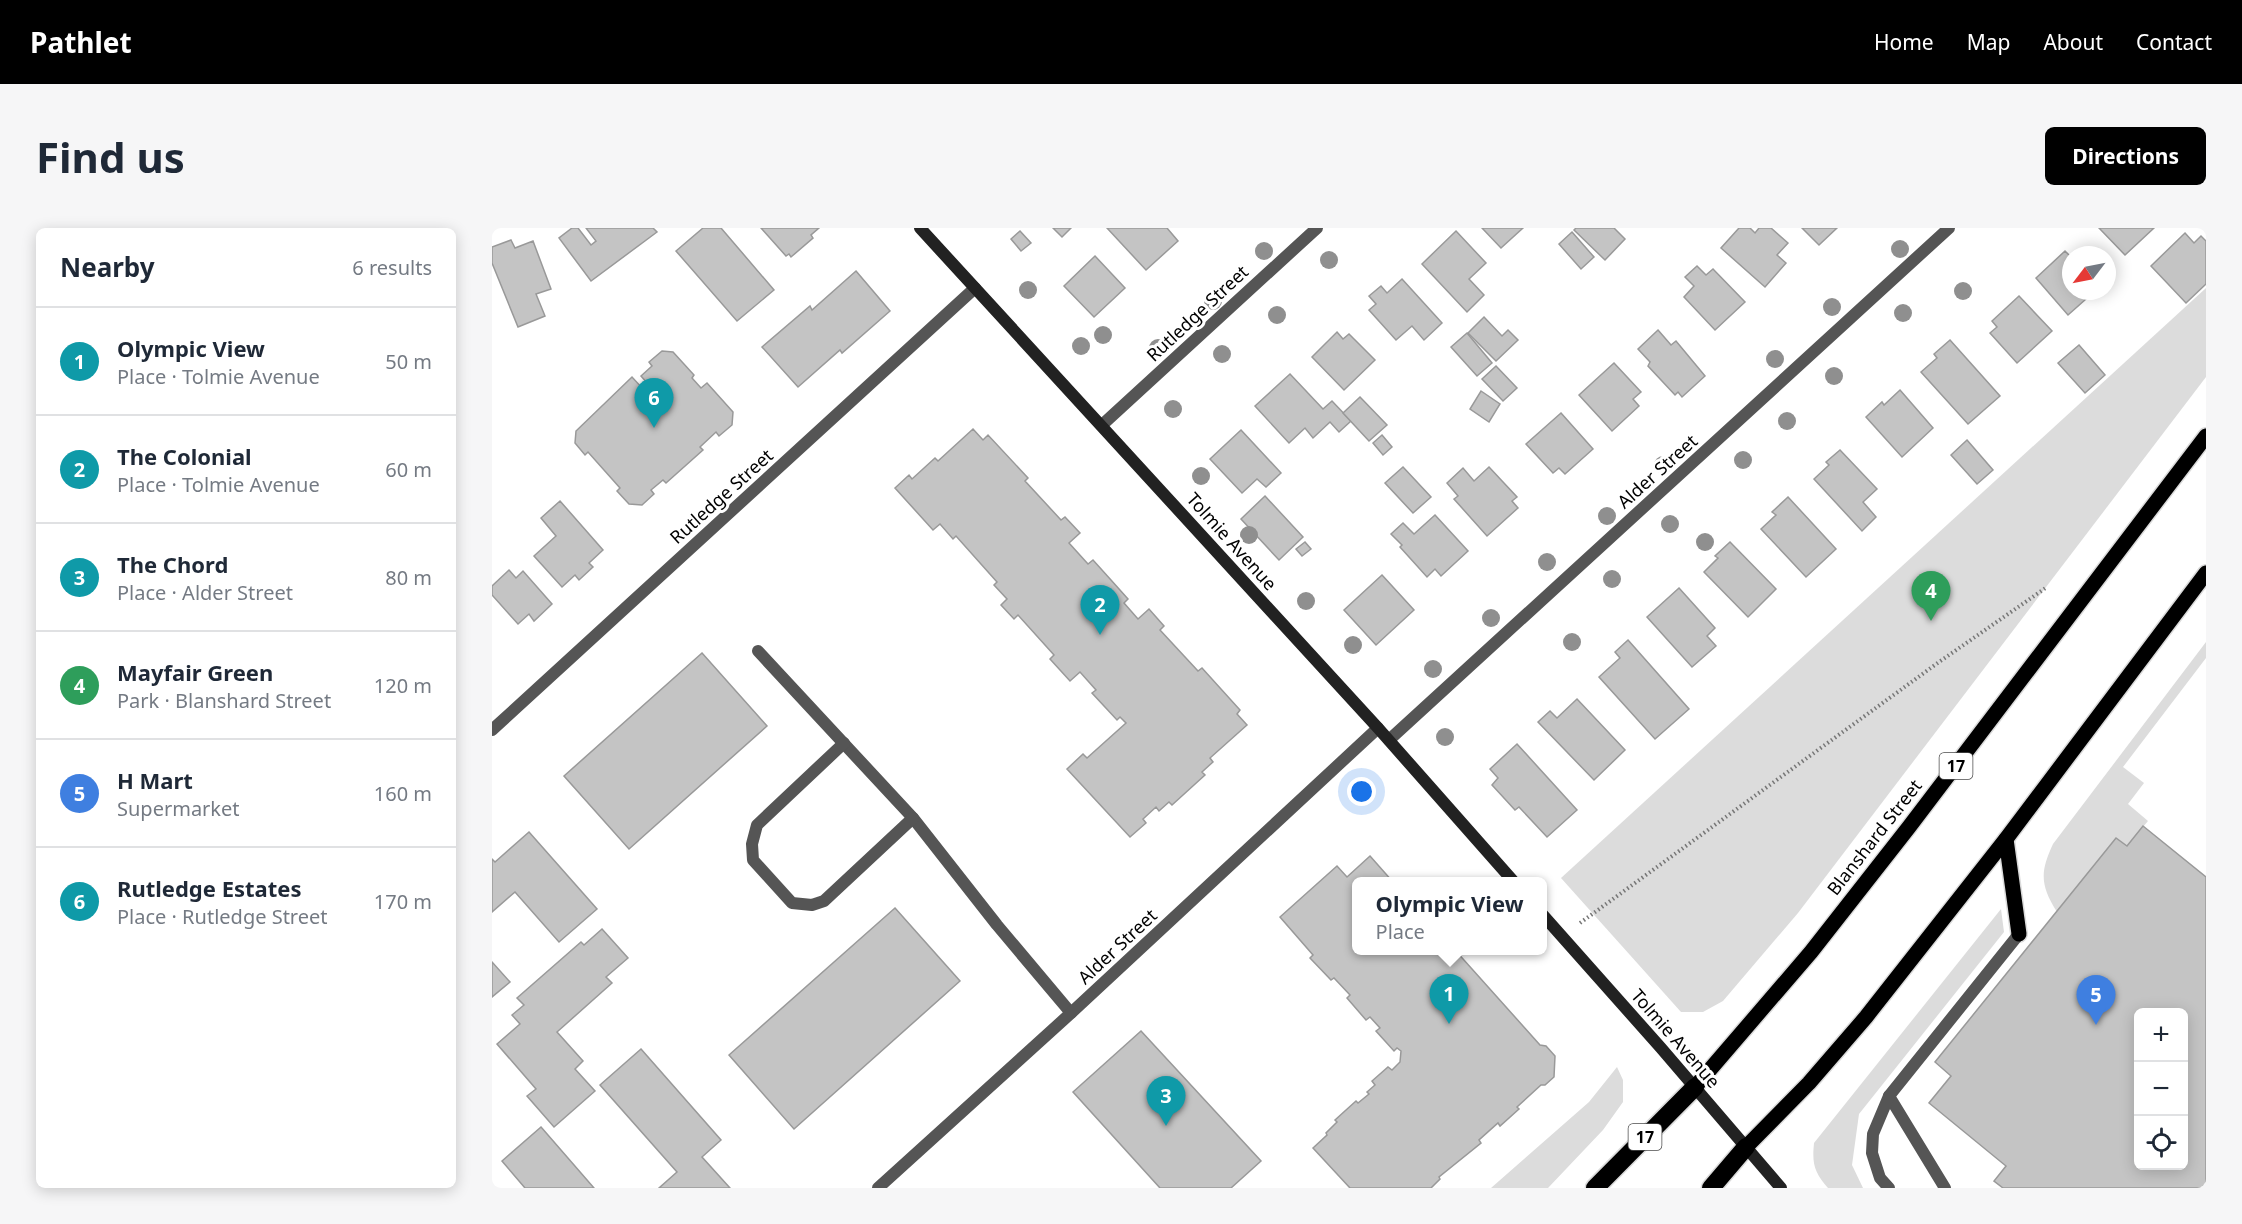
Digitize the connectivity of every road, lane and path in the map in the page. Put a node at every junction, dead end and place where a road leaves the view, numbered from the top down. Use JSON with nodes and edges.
{"nodes":[{"id":1,"x":920,"y":228,"type":"edge"},
{"id":2,"x":1317,"y":228,"type":"edge"},
{"id":3,"x":1949,"y":228,"type":"edge"},
{"id":4,"x":975,"y":288,"type":"junction"},
{"id":5,"x":1102,"y":425,"type":"junction"},
{"id":6,"x":2206,"y":436,"type":"edge"},
{"id":7,"x":2206,"y":573,"type":"edge"},
{"id":8,"x":2047,"y":587,"type":"dead end"},
{"id":9,"x":758,"y":651,"type":"dead end"},
{"id":10,"x":1378,"y":728,"type":"junction"},
{"id":11,"x":492,"y":730,"type":"edge"},
{"id":12,"x":1389,"y":740,"type":"junction"},
{"id":13,"x":843,"y":743,"type":"junction"},
{"id":14,"x":913,"y":819,"type":"junction"},
{"id":15,"x":2006,"y":839,"type":"junction"},
{"id":16,"x":1510,"y":877,"type":"edge"},
{"id":17,"x":1547,"y":920,"type":"edge"},
{"id":18,"x":2019,"y":934,"type":"joint"},
{"id":19,"x":1562,"y":936,"type":"junction"},
{"id":20,"x":1071,"y":1013,"type":"junction"},
{"id":21,"x":1695,"y":1087,"type":"junction"},
{"id":22,"x":1889,"y":1096,"type":"junction"},
{"id":23,"x":1746,"y":1147,"type":"junction"},
{"id":24,"x":878,"y":1188,"type":"edge"},
{"id":25,"x":1595,"y":1188,"type":"edge"},
{"id":26,"x":1711,"y":1188,"type":"edge"},
{"id":27,"x":1781,"y":1188,"type":"edge"},
{"id":28,"x":1889,"y":1188,"type":"edge"},
{"id":29,"x":1945,"y":1188,"type":"edge"}],
"edges":[{"from":1,"to":4,"type":"street","name":"Tolmie Avenue"},
{"from":2,"to":5,"type":"street","name":"Rutledge Street"},
{"from":3,"to":12,"type":"street","name":"Alder Street"},
{"from":4,"to":5,"type":"street","name":"Tolmie Avenue"},
{"from":4,"to":11,"type":"street","name":"Rutledge Street"},
{"from":5,"to":10,"type":"street","name":"Tolmie Avenue"},
{"from":6,"to":21,"type":"main road","name":"Blanshard Street","number":"17"},
{"from":7,"to":15,"type":"main road"},
{"from":8,"to":19,"type":"path"},
{"from":9,"to":13,"type":"street"},
{"from":10,"to":12,"type":"street","name":"Tolmie Avenue"},
{"from":10,"to":20,"type":"street","name":"Alder Street"},
{"from":12,"to":16,"type":"street","name":"Tolmie Avenue"},
{"from":13,"to":14,"type":"street"},
{"from":13,"to":14,"type":"street"},
{"from":14,"to":20,"type":"street"},
{"from":15,"to":18,"type":"main road"},
{"from":15,"to":23,"type":"main road"},
{"from":17,"to":19,"type":"street","name":"Tolmie Avenue"},
{"from":18,"to":22,"type":"street"},
{"from":19,"to":21,"type":"street","name":"Tolmie Avenue"},
{"from":20,"to":24,"type":"street","name":"Alder Street"},
{"from":21,"to":23,"type":"street","name":"Tolmie Avenue"},
{"from":21,"to":25,"type":"highway","name":"Blanshard Street","number":"17"},
{"from":22,"to":28,"type":"street"},
{"from":22,"to":29,"type":"street"},
{"from":23,"to":26,"type":"highway"},
{"from":23,"to":27,"type":"street","name":"Tolmie Avenue"}]}
